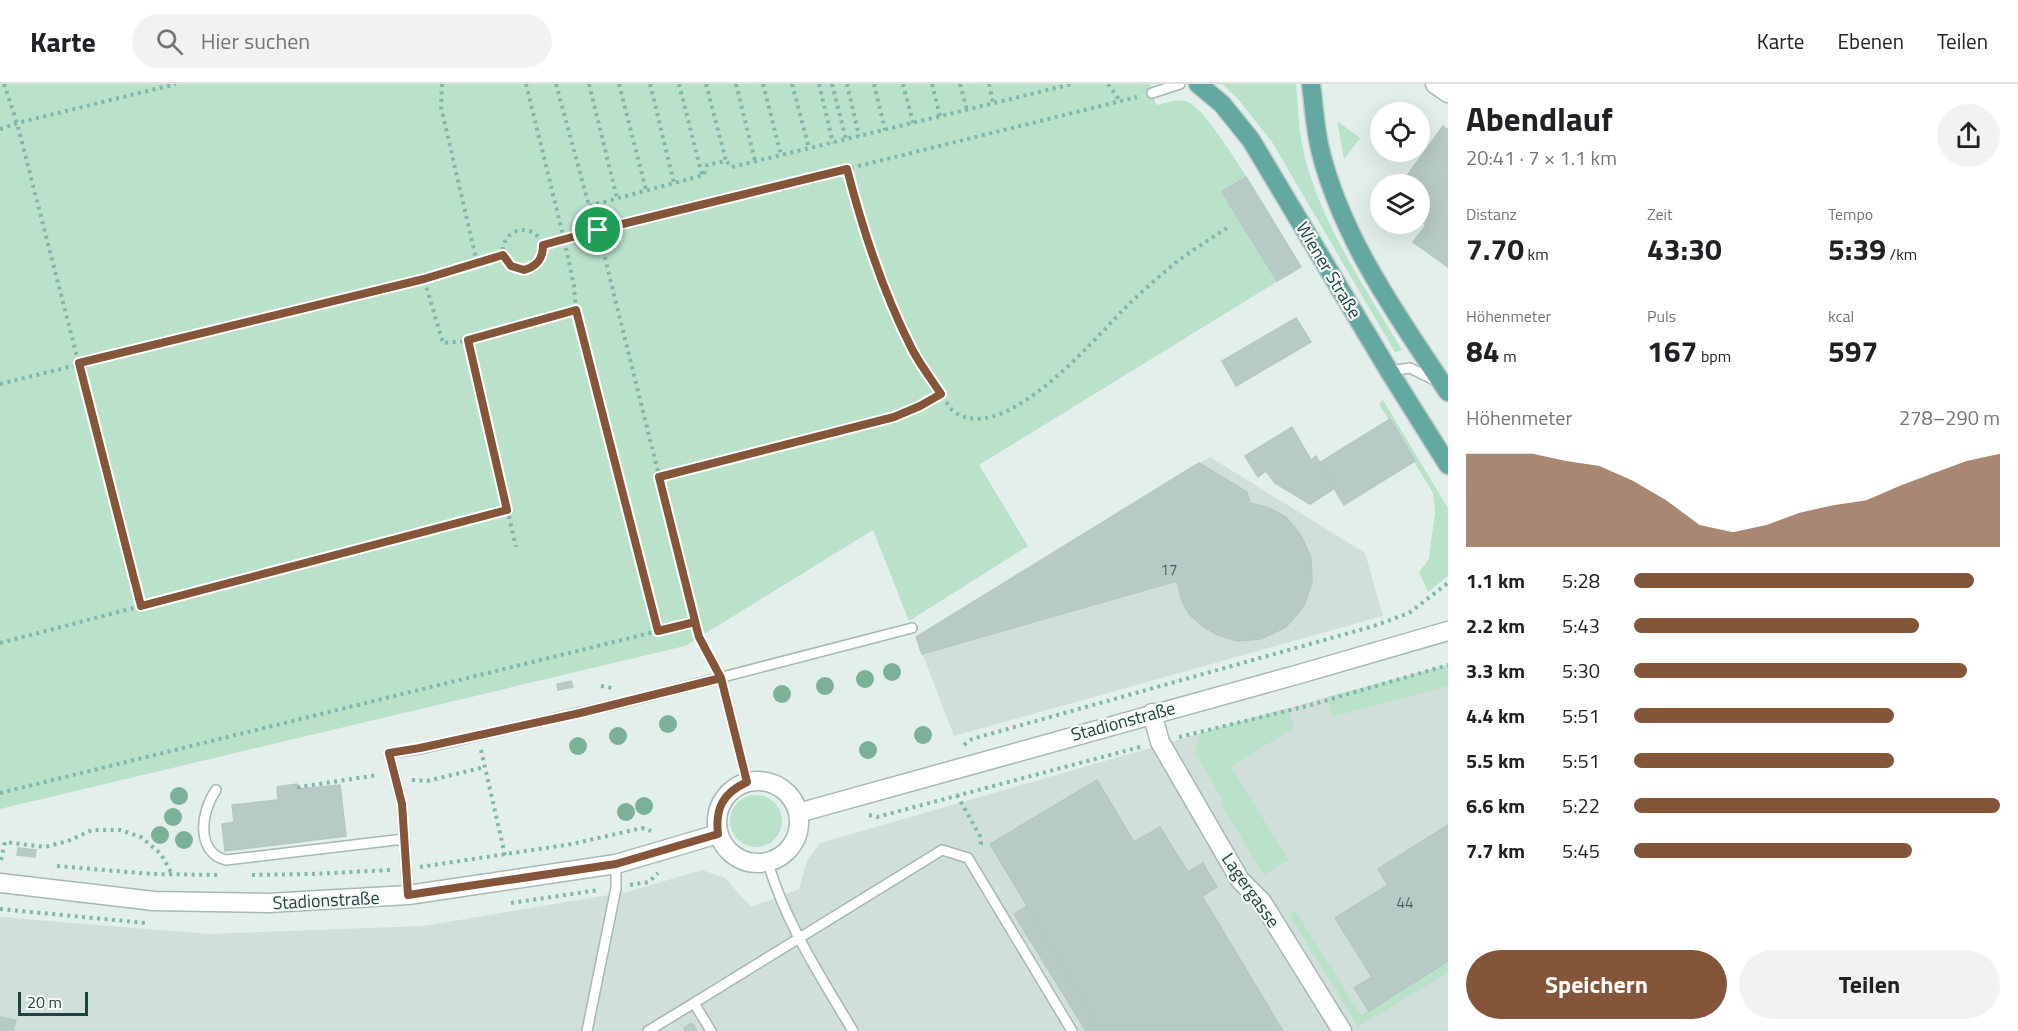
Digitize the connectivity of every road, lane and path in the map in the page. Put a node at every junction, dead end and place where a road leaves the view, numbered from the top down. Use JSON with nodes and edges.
{"nodes":[{"id":1,"x":12,"y":84,"type":"edge"},
{"id":2,"x":176,"y":84,"type":"edge"},
{"id":3,"x":442,"y":84,"type":"edge"},
{"id":4,"x":526,"y":84,"type":"edge"},
{"id":5,"x":556,"y":84,"type":"edge"},
{"id":6,"x":589,"y":84,"type":"edge"},
{"id":7,"x":620,"y":84,"type":"edge"},
{"id":8,"x":650,"y":84,"type":"edge"},
{"id":9,"x":678,"y":84,"type":"edge"},
{"id":10,"x":706,"y":84,"type":"edge"},
{"id":11,"x":736,"y":84,"type":"edge"},
{"id":12,"x":763,"y":84,"type":"edge"},
{"id":13,"x":792,"y":84,"type":"edge"},
{"id":14,"x":819,"y":84,"type":"edge"},
{"id":15,"x":832,"y":84,"type":"edge"},
{"id":16,"x":847,"y":84,"type":"edge"},
{"id":17,"x":874,"y":84,"type":"edge"},
{"id":18,"x":903,"y":84,"type":"edge"},
{"id":19,"x":932,"y":84,"type":"edge"},
{"id":20,"x":960,"y":84,"type":"edge"},
{"id":21,"x":989,"y":84,"type":"edge"},
{"id":22,"x":1072,"y":84,"type":"edge"},
{"id":23,"x":1108,"y":84,"type":"edge"},
{"id":24,"x":1180,"y":84,"type":"edge"},
{"id":25,"x":1198,"y":84,"type":"edge"},
{"id":26,"x":1311,"y":84,"type":"edge"},
{"id":27,"x":1435,"y":84,"type":"edge"},
{"id":28,"x":4,"y":85,"type":"edge"},
{"id":29,"x":1152,"y":93,"type":"joint"},
{"id":30,"x":1448,"y":93,"type":"edge"},
{"id":31,"x":1120,"y":101,"type":"junction"},
{"id":32,"x":993,"y":103,"type":"junction"},
{"id":33,"x":967,"y":110,"type":"junction"},
{"id":34,"x":940,"y":116,"type":"junction"},
{"id":35,"x":17,"y":123,"type":"junction"},
{"id":36,"x":912,"y":123,"type":"junction"},
{"id":37,"x":0,"y":129,"type":"edge"},
{"id":38,"x":885,"y":130,"type":"junction"},
{"id":39,"x":860,"y":136,"type":"junction"},
{"id":40,"x":846,"y":139,"type":"junction"},
{"id":41,"x":833,"y":142,"type":"junction"},
{"id":42,"x":808,"y":148,"type":"junction"},
{"id":43,"x":781,"y":155,"type":"junction"},
{"id":44,"x":726,"y":161,"type":"junction"},
{"id":45,"x":755,"y":161,"type":"junction"},
{"id":46,"x":847,"y":169,"type":"junction"},
{"id":47,"x":702,"y":175,"type":"junction"},
{"id":48,"x":674,"y":183,"type":"junction"},
{"id":49,"x":646,"y":190,"type":"junction"},
{"id":50,"x":617,"y":198,"type":"junction"},
{"id":51,"x":588,"y":206,"type":"junction"},
{"id":52,"x":1227,"y":228,"type":"dead end"},
{"id":53,"x":598,"y":230,"type":"junction"},
{"id":54,"x":564,"y":239,"type":"junction"},
{"id":55,"x":543,"y":245,"type":"junction"},
{"id":56,"x":503,"y":255,"type":"junction"},
{"id":57,"x":477,"y":263,"type":"junction"},
{"id":58,"x":424,"y":279,"type":"junction"},
{"id":59,"x":576,"y":310,"type":"junction"},
{"id":60,"x":468,"y":340,"type":"junction"},
{"id":61,"x":79,"y":363,"type":"junction"},
{"id":62,"x":1389,"y":371,"type":"junction"},
{"id":63,"x":0,"y":384,"type":"edge"},
{"id":64,"x":1446,"y":388,"type":"edge"},
{"id":65,"x":941,"y":394,"type":"junction"},
{"id":66,"x":1448,"y":465,"type":"edge"},
{"id":67,"x":659,"y":477,"type":"junction"},
{"id":68,"x":507,"y":510,"type":"junction"},
{"id":69,"x":516,"y":546,"type":"dead end"},
{"id":70,"x":1448,"y":583,"type":"edge"},
{"id":71,"x":141,"y":606,"type":"junction"},
{"id":72,"x":695,"y":622,"type":"junction"},
{"id":73,"x":912,"y":628,"type":"dead end"},
{"id":74,"x":658,"y":631,"type":"junction"},
{"id":75,"x":1448,"y":631,"type":"edge"},
{"id":76,"x":0,"y":643,"type":"edge"},
{"id":77,"x":721,"y":678,"type":"junction"},
{"id":78,"x":1152,"y":713,"type":"junction"},
{"id":79,"x":477,"y":735,"type":"junction"},
{"id":80,"x":972,"y":739,"type":"dead end"},
{"id":81,"x":747,"y":782,"type":"junction"},
{"id":82,"x":216,"y":790,"type":"dead end"},
{"id":83,"x":0,"y":793,"type":"edge"},
{"id":84,"x":957,"y":795,"type":"dead end"},
{"id":85,"x":798,"y":813,"type":"junction"},
{"id":86,"x":718,"y":834,"type":"junction"},
{"id":87,"x":404,"y":839,"type":"junction"},
{"id":88,"x":505,"y":855,"type":"dead end"},
{"id":89,"x":968,"y":858,"type":"junction"},
{"id":90,"x":1,"y":860,"type":"edge"},
{"id":91,"x":13,"y":861,"type":"dead end"},
{"id":92,"x":768,"y":863,"type":"junction"},
{"id":93,"x":616,"y":864,"type":"junction"},
{"id":94,"x":48,"y":866,"type":"dead end"},
{"id":95,"x":0,"y":883,"type":"edge"},
{"id":96,"x":408,"y":895,"type":"junction"},
{"id":97,"x":799,"y":938,"type":"junction"},
{"id":98,"x":694,"y":1003,"type":"junction"},
{"id":99,"x":587,"y":1031,"type":"edge"},
{"id":100,"x":648,"y":1031,"type":"edge"},
{"id":101,"x":711,"y":1031,"type":"edge"},
{"id":102,"x":853,"y":1031,"type":"edge"},
{"id":103,"x":1072,"y":1031,"type":"edge"},
{"id":104,"x":1342,"y":1031,"type":"edge"}],
"edges":[{"from":1,"to":28,"type":"path"},
{"from":2,"to":35,"type":"path"},
{"from":3,"to":57,"type":"path"},
{"from":4,"to":54,"type":"path"},
{"from":5,"to":51,"type":"path"},
{"from":6,"to":50,"type":"path"},
{"from":7,"to":49,"type":"path"},
{"from":8,"to":48,"type":"path"},
{"from":9,"to":47,"type":"path"},
{"from":10,"to":44,"type":"path"},
{"from":11,"to":45,"type":"path"},
{"from":12,"to":43,"type":"path"},
{"from":13,"to":42,"type":"path"},
{"from":14,"to":41,"type":"path"},
{"from":15,"to":40,"type":"path"},
{"from":16,"to":39,"type":"path"},
{"from":17,"to":38,"type":"path"},
{"from":18,"to":36,"type":"path"},
{"from":19,"to":34,"type":"path"},
{"from":20,"to":33,"type":"path"},
{"from":21,"to":32,"type":"path"},
{"from":22,"to":32,"type":"path"},
{"from":23,"to":31,"type":"path"},
{"from":24,"to":29,"type":"lane"},
{"from":25,"to":62,"type":"main road","name":"Wiener Straße"},
{"from":26,"to":64,"type":"main road","name":"Wiener Straße"},
{"from":27,"to":30,"type":"street"},
{"from":28,"to":35,"type":"path"},
{"from":29,"to":31,"type":"path"},
{"from":31,"to":46,"type":"path"},
{"from":32,"to":33,"type":"path"},
{"from":33,"to":34,"type":"path"},
{"from":34,"to":36,"type":"path"},
{"from":35,"to":37,"type":"path"},
{"from":35,"to":61,"type":"path"},
{"from":36,"to":38,"type":"path"},
{"from":38,"to":39,"type":"path"},
{"from":39,"to":40,"type":"path"},
{"from":40,"to":41,"type":"path"},
{"from":41,"to":42,"type":"path"},
{"from":42,"to":43,"type":"path"},
{"from":43,"to":45,"type":"path"},
{"from":44,"to":45,"type":"path"},
{"from":44,"to":47,"type":"path"},
{"from":46,"to":53,"type":"path"},
{"from":46,"to":65,"type":"path"},
{"from":47,"to":48,"type":"path"},
{"from":48,"to":49,"type":"path"},
{"from":49,"to":50,"type":"path"},
{"from":50,"to":51,"type":"path"},
{"from":51,"to":53,"type":"path"},
{"from":52,"to":65,"type":"path"},
{"from":53,"to":54,"type":"path"},
{"from":53,"to":67,"type":"path"},
{"from":54,"to":55,"type":"path"},
{"from":54,"to":59,"type":"path"},
{"from":55,"to":56,"type":"path"},
{"from":55,"to":56,"type":"path"},
{"from":56,"to":57,"type":"path"},
{"from":57,"to":58,"type":"path"},
{"from":58,"to":60,"type":"path"},
{"from":58,"to":61,"type":"path"},
{"from":59,"to":60,"type":"path"},
{"from":59,"to":74,"type":"path"},
{"from":60,"to":68,"type":"path"},
{"from":61,"to":63,"type":"path"},
{"from":61,"to":71,"type":"path"},
{"from":62,"to":64,"type":"lane"},
{"from":62,"to":66,"type":"main road","name":"Wiener Straße"},
{"from":65,"to":67,"type":"path"},
{"from":67,"to":72,"type":"path"},
{"from":68,"to":69,"type":"path"},
{"from":68,"to":71,"type":"path"},
{"from":70,"to":80,"type":"path"},
{"from":71,"to":76,"type":"path"},
{"from":72,"to":74,"type":"path"},
{"from":72,"to":77,"type":"path"},
{"from":73,"to":77,"type":"lane"},
{"from":74,"to":83,"type":"path"},
{"from":75,"to":78,"type":"street","name":"Stadionstraße"},
{"from":77,"to":79,"type":"lane"},
{"from":77,"to":81,"type":"lane"},
{"from":78,"to":85,"type":"street","name":"Stadionstraße"},
{"from":78,"to":104,"type":"street","name":"Lagergasse"},
{"from":79,"to":87,"type":"lane"},
{"from":79,"to":88,"type":"path"},
{"from":81,"to":85,"type":"street"},
{"from":81,"to":86,"type":"street"},
{"from":82,"to":87,"type":"lane"},
{"from":84,"to":89,"type":"path"},
{"from":85,"to":92,"type":"street"},
{"from":86,"to":92,"type":"street"},
{"from":86,"to":93,"type":"street","name":"Stadionstraße"},
{"from":87,"to":96,"type":"lane"},
{"from":89,"to":97,"type":"lane"},
{"from":89,"to":103,"type":"lane"},
{"from":90,"to":91,"type":"path"},
{"from":90,"to":94,"type":"path"},
{"from":92,"to":97,"type":"lane"},
{"from":93,"to":96,"type":"street","name":"Stadionstraße"},
{"from":93,"to":99,"type":"lane"},
{"from":95,"to":96,"type":"street","name":"Stadionstraße"},
{"from":97,"to":98,"type":"lane"},
{"from":97,"to":102,"type":"lane"},
{"from":98,"to":100,"type":"lane"},
{"from":98,"to":101,"type":"lane"}]}
